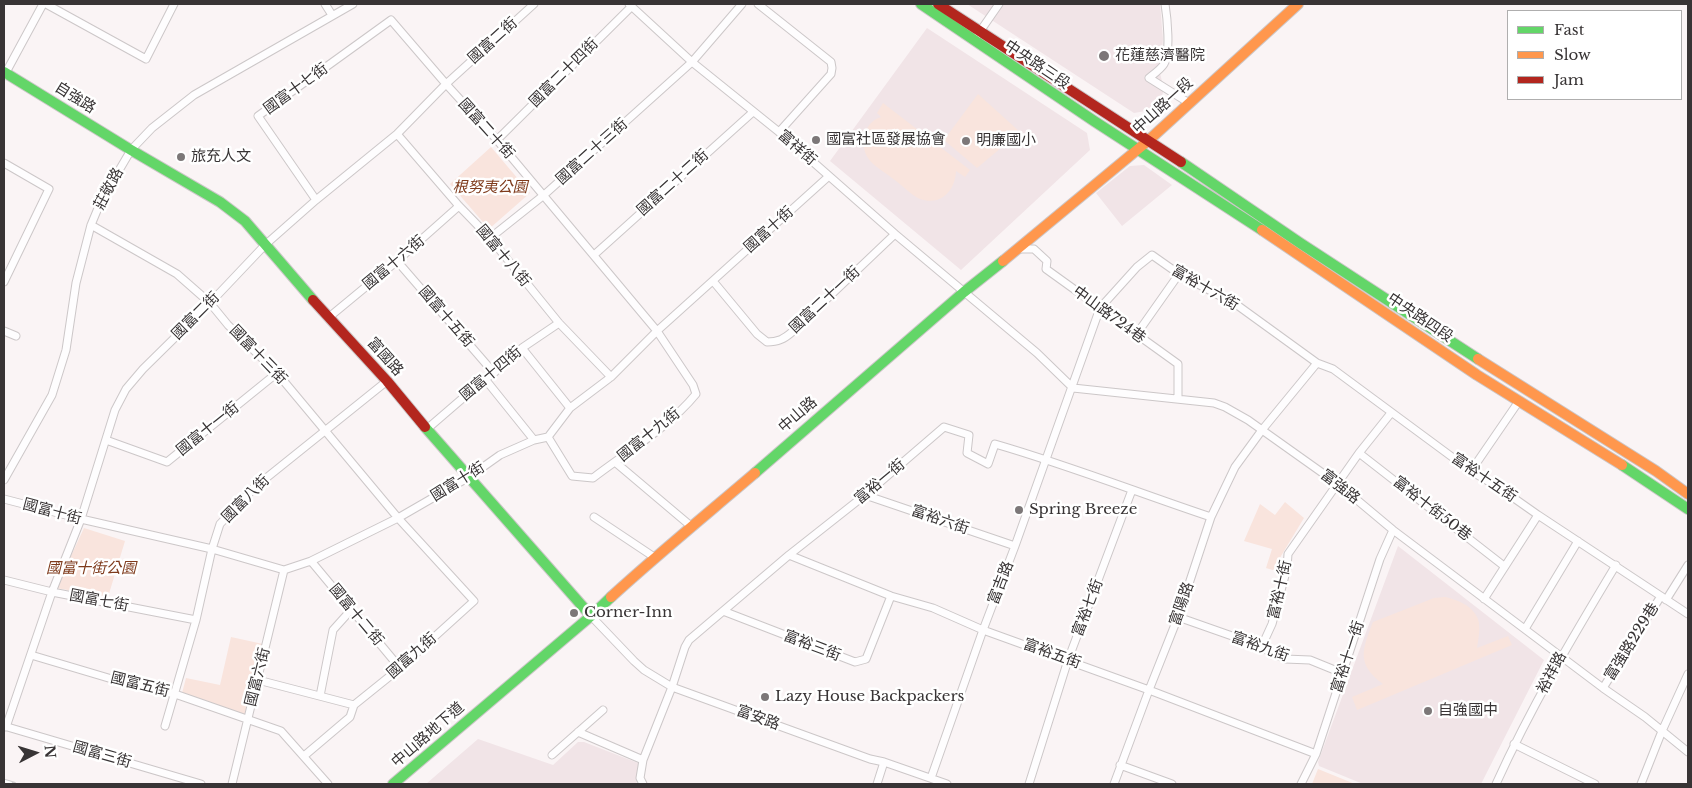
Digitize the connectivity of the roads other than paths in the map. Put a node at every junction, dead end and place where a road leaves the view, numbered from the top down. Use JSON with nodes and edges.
{"nodes":[{"id":1,"x":45,"y":4,"type":"edge"},
{"id":2,"x":174,"y":4,"type":"edge"},
{"id":3,"x":324,"y":4,"type":"edge"},
{"id":4,"x":353,"y":4,"type":"edge"},
{"id":5,"x":534,"y":4,"type":"edge"},
{"id":6,"x":742,"y":4,"type":"edge"},
{"id":7,"x":758,"y":4,"type":"edge"},
{"id":8,"x":921,"y":4,"type":"edge"},
{"id":9,"x":938,"y":4,"type":"edge"},
{"id":10,"x":999,"y":4,"type":"edge"},
{"id":11,"x":1165,"y":4,"type":"edge"},
{"id":12,"x":1298,"y":4,"type":"edge"},
{"id":13,"x":630,"y":5,"type":"edge"},
{"id":14,"x":332,"y":15,"type":"junction"},
{"id":15,"x":391,"y":20,"type":"joint"},
{"id":16,"x":977,"y":36,"type":"junction"},
{"id":17,"x":692,"y":62,"type":"junction"},
{"id":18,"x":4,"y":74,"type":"edge"},
{"id":19,"x":446,"y":84,"type":"junction"},
{"id":20,"x":1189,"y":103,"type":"junction"},
{"id":21,"x":753,"y":112,"type":"junction"},
{"id":22,"x":779,"y":132,"type":"junction"},
{"id":23,"x":397,"y":134,"type":"junction"},
{"id":24,"x":497,"y":140,"type":"junction"},
{"id":25,"x":1149,"y":140,"type":"junction"},
{"id":26,"x":1138,"y":149,"type":"junction"},
{"id":27,"x":131,"y":150,"type":"junction"},
{"id":28,"x":4,"y":164,"type":"edge"},
{"id":29,"x":829,"y":176,"type":"junction"},
{"id":30,"x":544,"y":195,"type":"junction"},
{"id":31,"x":316,"y":200,"type":"junction"},
{"id":32,"x":459,"y":206,"type":"junction"},
{"id":33,"x":91,"y":225,"type":"junction"},
{"id":34,"x":895,"y":234,"type":"junction"},
{"id":35,"x":490,"y":238,"type":"junction"},
{"id":36,"x":265,"y":244,"type":"junction"},
{"id":37,"x":1019,"y":249,"type":"junction"},
{"id":38,"x":594,"y":255,"type":"junction"},
{"id":39,"x":397,"y":260,"type":"junction"},
{"id":40,"x":1180,"y":274,"type":"junction"},
{"id":41,"x":713,"y":281,"type":"junction"},
{"id":42,"x":4,"y":282,"type":"edge"},
{"id":43,"x":964,"y":292,"type":"junction"},
{"id":44,"x":210,"y":303,"type":"junction"},
{"id":45,"x":1100,"y":308,"type":"junction"},
{"id":46,"x":328,"y":318,"type":"junction"},
{"id":47,"x":559,"y":323,"type":"junction"},
{"id":48,"x":657,"y":330,"type":"junction"},
{"id":49,"x":4,"y":331,"type":"edge"},
{"id":50,"x":1136,"y":335,"type":"junction"},
{"id":51,"x":16,"y":336,"type":"dead end"},
{"id":52,"x":522,"y":348,"type":"junction"},
{"id":53,"x":1317,"y":363,"type":"junction"},
{"id":54,"x":277,"y":372,"type":"junction"},
{"id":55,"x":494,"y":374,"type":"junction"},
{"id":56,"x":611,"y":376,"type":"junction"},
{"id":57,"x":485,"y":379,"type":"junction"},
{"id":58,"x":387,"y":381,"type":"junction"},
{"id":59,"x":1072,"y":388,"type":"junction"},
{"id":60,"x":1178,"y":398,"type":"junction"},
{"id":61,"x":1519,"y":401,"type":"junction"},
{"id":62,"x":570,"y":408,"type":"junction"},
{"id":63,"x":1391,"y":413,"type":"junction"},
{"id":64,"x":426,"y":429,"type":"junction"},
{"id":65,"x":326,"y":430,"type":"junction"},
{"id":66,"x":1262,"y":430,"type":"junction"},
{"id":67,"x":548,"y":437,"type":"junction"},
{"id":68,"x":106,"y":440,"type":"junction"},
{"id":69,"x":534,"y":440,"type":"junction"},
{"id":70,"x":1359,"y":453,"type":"junction"},
{"id":71,"x":1047,"y":459,"type":"junction"},
{"id":72,"x":615,"y":462,"type":"junction"},
{"id":73,"x":1471,"y":471,"type":"junction"},
{"id":74,"x":469,"y":477,"type":"junction"},
{"id":75,"x":4,"y":480,"type":"edge"},
{"id":76,"x":1338,"y":484,"type":"junction"},
{"id":77,"x":1132,"y":490,"type":"junction"},
{"id":78,"x":1688,"y":494,"type":"edge"},
{"id":79,"x":865,"y":495,"type":"junction"},
{"id":80,"x":4,"y":499,"type":"edge"},
{"id":81,"x":1688,"y":510,"type":"edge"},
{"id":82,"x":1538,"y":515,"type":"junction"},
{"id":83,"x":594,"y":516,"type":"dead end"},
{"id":84,"x":1211,"y":517,"type":"junction"},
{"id":85,"x":398,"y":518,"type":"junction"},
{"id":86,"x":81,"y":519,"type":"junction"},
{"id":87,"x":692,"y":527,"type":"junction"},
{"id":88,"x":1394,"y":530,"type":"junction"},
{"id":89,"x":1578,"y":541,"type":"junction"},
{"id":90,"x":1015,"y":546,"type":"junction"},
{"id":91,"x":212,"y":549,"type":"junction"},
{"id":92,"x":789,"y":555,"type":"junction"},
{"id":93,"x":654,"y":558,"type":"junction"},
{"id":94,"x":311,"y":561,"type":"junction"},
{"id":95,"x":1688,"y":565,"type":"edge"},
{"id":96,"x":1504,"y":566,"type":"junction"},
{"id":97,"x":1616,"y":566,"type":"junction"},
{"id":98,"x":284,"y":570,"type":"junction"},
{"id":99,"x":4,"y":580,"type":"edge"},
{"id":100,"x":52,"y":592,"type":"junction"},
{"id":101,"x":892,"y":596,"type":"junction"},
{"id":102,"x":1663,"y":598,"type":"junction"},
{"id":103,"x":1484,"y":599,"type":"junction"},
{"id":104,"x":469,"y":605,"type":"joint"},
{"id":105,"x":351,"y":610,"type":"junction"},
{"id":106,"x":723,"y":611,"type":"junction"},
{"id":107,"x":1688,"y":614,"type":"edge"},
{"id":108,"x":591,"y":616,"type":"junction"},
{"id":109,"x":1178,"y":617,"type":"junction"},
{"id":110,"x":196,"y":620,"type":"junction"},
{"id":111,"x":1525,"y":629,"type":"junction"},
{"id":112,"x":983,"y":630,"type":"junction"},
{"id":113,"x":1261,"y":648,"type":"junction"},
{"id":114,"x":31,"y":655,"type":"junction"},
{"id":115,"x":1561,"y":656,"type":"junction"},
{"id":116,"x":1068,"y":660,"type":"junction"},
{"id":117,"x":400,"y":668,"type":"junction"},
{"id":118,"x":1342,"y":673,"type":"junction"},
{"id":119,"x":1688,"y":674,"type":"edge"},
{"id":120,"x":258,"y":680,"type":"junction"},
{"id":121,"x":672,"y":687,"type":"junction"},
{"id":122,"x":1603,"y":688,"type":"junction"},
{"id":123,"x":1149,"y":690,"type":"junction"},
{"id":124,"x":175,"y":694,"type":"junction"},
{"id":125,"x":320,"y":696,"type":"junction"},
{"id":126,"x":354,"y":705,"type":"junction"},
{"id":127,"x":482,"y":708,"type":"joint"},
{"id":128,"x":603,"y":710,"type":"dead end"},
{"id":129,"x":247,"y":719,"type":"junction"},
{"id":130,"x":165,"y":726,"type":"dead end"},
{"id":131,"x":5,"y":727,"type":"edge"},
{"id":132,"x":1662,"y":731,"type":"junction"},
{"id":133,"x":578,"y":732,"type":"junction"},
{"id":134,"x":1514,"y":744,"type":"junction"},
{"id":135,"x":1688,"y":752,"type":"edge"},
{"id":136,"x":552,"y":754,"type":"dead end"},
{"id":137,"x":1316,"y":754,"type":"junction"},
{"id":138,"x":304,"y":756,"type":"junction"},
{"id":139,"x":644,"y":760,"type":"junction"},
{"id":140,"x":884,"y":762,"type":"junction"},
{"id":141,"x":1120,"y":765,"type":"junction"},
{"id":142,"x":931,"y":778,"type":"junction"},
{"id":143,"x":201,"y":784,"type":"edge"},
{"id":144,"x":232,"y":784,"type":"edge"},
{"id":145,"x":328,"y":784,"type":"edge"},
{"id":146,"x":393,"y":784,"type":"edge"},
{"id":147,"x":643,"y":784,"type":"edge"},
{"id":148,"x":877,"y":784,"type":"edge"},
{"id":149,"x":947,"y":784,"type":"edge"},
{"id":150,"x":1029,"y":784,"type":"edge"},
{"id":151,"x":1114,"y":784,"type":"edge"},
{"id":152,"x":1172,"y":784,"type":"edge"},
{"id":153,"x":1301,"y":784,"type":"edge"},
{"id":154,"x":1496,"y":784,"type":"edge"},
{"id":155,"x":1595,"y":784,"type":"edge"},
{"id":156,"x":1640,"y":784,"type":"edge"}],
"edges":[{"from":1,"to":2,"type":"street"},
{"from":1,"to":18,"type":"street"},
{"from":3,"to":14,"type":"street"},
{"from":4,"to":14,"type":"street","name":"莊敬路"},
{"from":5,"to":19,"type":"street","name":"國富二街"},
{"from":6,"to":17,"type":"street","name":"國富二十三街"},
{"from":7,"to":22,"type":"street"},
{"from":8,"to":16,"type":"street","name":"中央路三段"},
{"from":9,"to":16,"type":"street","name":"中央路三段"},
{"from":10,"to":16,"type":"street"},
{"from":11,"to":20,"type":"street"},
{"from":12,"to":20,"type":"street","name":"中山路一段"},
{"from":13,"to":17,"type":"street","name":"富祥街"},
{"from":13,"to":24,"type":"street","name":"國富二十四街"},
{"from":14,"to":27,"type":"street","name":"莊敬路"},
{"from":15,"to":19,"type":"street","name":"國富二十街"},
{"from":15,"to":31,"type":"street","name":"國富十七街"},
{"from":16,"to":25,"type":"street","name":"中央路三段"},
{"from":16,"to":26,"type":"street","name":"中央路三段"},
{"from":17,"to":21,"type":"street","name":"富祥街"},
{"from":17,"to":30,"type":"street","name":"國富二十三街"},
{"from":18,"to":27,"type":"street","name":"自強路"},
{"from":19,"to":23,"type":"street","name":"國富二街"},
{"from":19,"to":24,"type":"street","name":"國富二十街"},
{"from":20,"to":25,"type":"street","name":"中山路一段"},
{"from":21,"to":22,"type":"street","name":"富祥街"},
{"from":21,"to":38,"type":"street","name":"國富二十二街"},
{"from":22,"to":29,"type":"street","name":"富祥街"},
{"from":23,"to":31,"type":"street","name":"國富二街"},
{"from":23,"to":32,"type":"street","name":"國富十八街"},
{"from":24,"to":30,"type":"street","name":"國富二十街"},
{"from":25,"to":26,"type":"street","name":"中山路一段"},
{"from":25,"to":78,"type":"street","name":"中央路四段"},
{"from":26,"to":37,"type":"street","name":"中山路"},
{"from":26,"to":61,"type":"street","name":"中央路四段"},
{"from":27,"to":33,"type":"street","name":"莊敬路"},
{"from":27,"to":36,"type":"street","name":"富國路"},
{"from":28,"to":42,"type":"street"},
{"from":29,"to":34,"type":"street","name":"富祥街"},
{"from":29,"to":41,"type":"street","name":"國富十街"},
{"from":30,"to":35,"type":"street","name":"國富二十三街"},
{"from":30,"to":38,"type":"street","name":"國富二十街"},
{"from":31,"to":36,"type":"street","name":"國富二街"},
{"from":32,"to":35,"type":"street","name":"國富十八街"},
{"from":32,"to":39,"type":"street","name":"國富十六街"},
{"from":33,"to":44,"type":"street","name":"國富十三街"},
{"from":33,"to":75,"type":"street","name":"莊敬路"},
{"from":34,"to":41,"type":"street","name":"國富二十一街"},
{"from":34,"to":43,"type":"street","name":"富祥街"},
{"from":35,"to":47,"type":"street","name":"國富十八街"},
{"from":36,"to":44,"type":"street","name":"國富二街"},
{"from":36,"to":46,"type":"street","name":"富國路"},
{"from":37,"to":43,"type":"street","name":"中山路"},
{"from":37,"to":45,"type":"street","name":"中山路724巷"},
{"from":38,"to":48,"type":"street","name":"國富二十街"},
{"from":39,"to":46,"type":"street","name":"國富十六街"},
{"from":39,"to":55,"type":"street","name":"國富十五街"},
{"from":40,"to":45,"type":"street","name":"富裕十六街"},
{"from":40,"to":50,"type":"street"},
{"from":40,"to":53,"type":"street","name":"富裕十六街"},
{"from":41,"to":48,"type":"street","name":"國富十街"},
{"from":43,"to":59,"type":"street"},
{"from":43,"to":87,"type":"street","name":"中山路"},
{"from":44,"to":54,"type":"street","name":"國富十三街"},
{"from":44,"to":68,"type":"street","name":"國富二街"},
{"from":45,"to":50,"type":"street","name":"中山路724巷"},
{"from":45,"to":59,"type":"street","name":"富裕十六街"},
{"from":46,"to":58,"type":"street","name":"富國路"},
{"from":47,"to":52,"type":"street","name":"國富十四街"},
{"from":47,"to":56,"type":"street","name":"國富十八街"},
{"from":48,"to":56,"type":"street","name":"國富十街"},
{"from":48,"to":72,"type":"street","name":"國富十九街"},
{"from":49,"to":51,"type":"street"},
{"from":50,"to":60,"type":"street","name":"中山路724巷"},
{"from":52,"to":55,"type":"street","name":"國富十四街"},
{"from":52,"to":62,"type":"street"},
{"from":53,"to":63,"type":"street","name":"富裕十六街"},
{"from":53,"to":66,"type":"street"},
{"from":54,"to":65,"type":"street","name":"國富十三街"},
{"from":54,"to":68,"type":"street","name":"國富十一街"},
{"from":55,"to":57,"type":"street","name":"國富十四街"},
{"from":56,"to":62,"type":"street","name":"國富十街"},
{"from":57,"to":64,"type":"street","name":"國富十四街"},
{"from":57,"to":69,"type":"street"},
{"from":58,"to":64,"type":"street","name":"富國路"},
{"from":58,"to":65,"type":"street","name":"國富八街"},
{"from":59,"to":60,"type":"street","name":"富強路"},
{"from":59,"to":71,"type":"street","name":"富吉路"},
{"from":60,"to":66,"type":"street","name":"富強路"},
{"from":61,"to":73,"type":"street"},
{"from":61,"to":81,"type":"street","name":"中央路四段"},
{"from":62,"to":67,"type":"street","name":"國富十街"},
{"from":63,"to":70,"type":"street","name":"富裕十街"},
{"from":63,"to":73,"type":"street","name":"富裕十五街"},
{"from":64,"to":74,"type":"street","name":"富國路"},
{"from":65,"to":85,"type":"street","name":"國富十三街"},
{"from":65,"to":91,"type":"street","name":"國富八街"},
{"from":66,"to":76,"type":"street","name":"富強路"},
{"from":66,"to":84,"type":"street","name":"富陽路"},
{"from":67,"to":69,"type":"street","name":"國富十街"},
{"from":67,"to":72,"type":"street","name":"國富十九街"},
{"from":68,"to":86,"type":"street","name":"國富二街"},
{"from":69,"to":74,"type":"street","name":"國富十街"},
{"from":70,"to":76,"type":"street","name":"富裕十街"},
{"from":70,"to":96,"type":"street","name":"富裕十街50巷"},
{"from":71,"to":77,"type":"street","name":"富裕一街"},
{"from":71,"to":79,"type":"street","name":"富裕一街"},
{"from":71,"to":90,"type":"street","name":"富吉路"},
{"from":72,"to":87,"type":"street"},
{"from":73,"to":82,"type":"street","name":"富裕十五街"},
{"from":74,"to":85,"type":"street","name":"國富十街"},
{"from":74,"to":108,"type":"street","name":"富國路"},
{"from":76,"to":88,"type":"street","name":"富強路"},
{"from":76,"to":113,"type":"street","name":"富裕十街"},
{"from":77,"to":84,"type":"street","name":"富裕一街"},
{"from":77,"to":116,"type":"street","name":"富裕七街"},
{"from":79,"to":90,"type":"street","name":"富裕六街"},
{"from":79,"to":92,"type":"street","name":"富裕一街"},
{"from":80,"to":86,"type":"street","name":"國富十街"},
{"from":82,"to":89,"type":"street","name":"富裕十五街"},
{"from":82,"to":96,"type":"street"},
{"from":83,"to":93,"type":"street"},
{"from":84,"to":109,"type":"street","name":"富陽路"},
{"from":85,"to":94,"type":"street","name":"國富十街"},
{"from":85,"to":104,"type":"street","name":"國富十三街"},
{"from":86,"to":91,"type":"street","name":"國富十街"},
{"from":86,"to":100,"type":"street","name":"國富二街"},
{"from":87,"to":93,"type":"street","name":"中山路"},
{"from":88,"to":103,"type":"street","name":"富強路"},
{"from":88,"to":118,"type":"street","name":"富裕十一街"},
{"from":89,"to":97,"type":"street"},
{"from":89,"to":111,"type":"street"},
{"from":90,"to":112,"type":"street","name":"富吉路"},
{"from":91,"to":98,"type":"street","name":"國富十街"},
{"from":91,"to":110,"type":"street","name":"國富八街"},
{"from":92,"to":101,"type":"street","name":"富裕五街"},
{"from":92,"to":106,"type":"street","name":"富裕一街"},
{"from":93,"to":108,"type":"street","name":"中山路"},
{"from":94,"to":98,"type":"street","name":"國富十街"},
{"from":94,"to":105,"type":"street","name":"國富十二街"},
{"from":95,"to":102,"type":"street","name":"富強路229巷"},
{"from":96,"to":103,"type":"street"},
{"from":97,"to":102,"type":"street"},
{"from":97,"to":115,"type":"street","name":"裕祥路"},
{"from":98,"to":120,"type":"street","name":"國富六街"},
{"from":99,"to":100,"type":"street","name":"國富七街"},
{"from":100,"to":110,"type":"street","name":"國富七街"},
{"from":100,"to":114,"type":"street","name":"國富二街"},
{"from":101,"to":106,"type":"street","name":"富裕三街"},
{"from":101,"to":112,"type":"street","name":"富裕五街"},
{"from":102,"to":107,"type":"street"},
{"from":102,"to":122,"type":"street","name":"富強路229巷"},
{"from":103,"to":111,"type":"street","name":"富強路"},
{"from":104,"to":117,"type":"street","name":"國富九街"},
{"from":105,"to":117,"type":"street","name":"國富十二街"},
{"from":105,"to":125,"type":"street"},
{"from":106,"to":121,"type":"street","name":"富裕一街"},
{"from":108,"to":121,"type":"street","name":"富安路"},
{"from":108,"to":127,"type":"street","name":"中山路"},
{"from":109,"to":113,"type":"street","name":"富裕九街"},
{"from":109,"to":123,"type":"street","name":"富陽路"},
{"from":110,"to":124,"type":"street","name":"國富八街"},
{"from":111,"to":115,"type":"street","name":"富強路"},
{"from":112,"to":116,"type":"street","name":"富裕五街"},
{"from":112,"to":142,"type":"street","name":"富吉路"},
{"from":113,"to":118,"type":"street","name":"富裕九街"},
{"from":114,"to":124,"type":"street","name":"國富五街"},
{"from":114,"to":131,"type":"street","name":"國富二街"},
{"from":115,"to":122,"type":"street","name":"富強路"},
{"from":115,"to":134,"type":"street","name":"裕祥路"},
{"from":116,"to":123,"type":"street","name":"富裕五街"},
{"from":116,"to":150,"type":"street","name":"富裕七街"},
{"from":117,"to":126,"type":"street","name":"國富九街"},
{"from":118,"to":137,"type":"street","name":"富裕十一街"},
{"from":119,"to":132,"type":"street"},
{"from":120,"to":125,"type":"street"},
{"from":120,"to":129,"type":"street","name":"國富六街"},
{"from":121,"to":139,"type":"street","name":"富裕一街"},
{"from":121,"to":140,"type":"street","name":"富安路"},
{"from":122,"to":132,"type":"street","name":"富強路"},
{"from":123,"to":137,"type":"street","name":"富裕五街"},
{"from":123,"to":141,"type":"street","name":"富陽路"},
{"from":124,"to":129,"type":"street","name":"國富五街"},
{"from":124,"to":130,"type":"street","name":"國富八街"},
{"from":125,"to":126,"type":"street"},
{"from":126,"to":138,"type":"street","name":"國富九街"},
{"from":127,"to":146,"type":"street","name":"中山路地下道"},
{"from":128,"to":133,"type":"street"},
{"from":129,"to":138,"type":"street","name":"國富五街"},
{"from":129,"to":144,"type":"street","name":"國富六街"},
{"from":131,"to":143,"type":"street","name":"國富三街"},
{"from":132,"to":135,"type":"street","name":"富強路"},
{"from":132,"to":156,"type":"street"},
{"from":133,"to":136,"type":"street"},
{"from":133,"to":139,"type":"street"},
{"from":134,"to":154,"type":"street","name":"裕祥路"},
{"from":134,"to":155,"type":"street"},
{"from":137,"to":153,"type":"street","name":"富裕十一街"},
{"from":138,"to":145,"type":"street","name":"國富五街"},
{"from":139,"to":147,"type":"street","name":"富裕一街"},
{"from":140,"to":142,"type":"street","name":"富安路"},
{"from":140,"to":148,"type":"street"},
{"from":141,"to":151,"type":"street","name":"富陽路"},
{"from":141,"to":152,"type":"street"},
{"from":142,"to":149,"type":"street","name":"富安路"}]}
